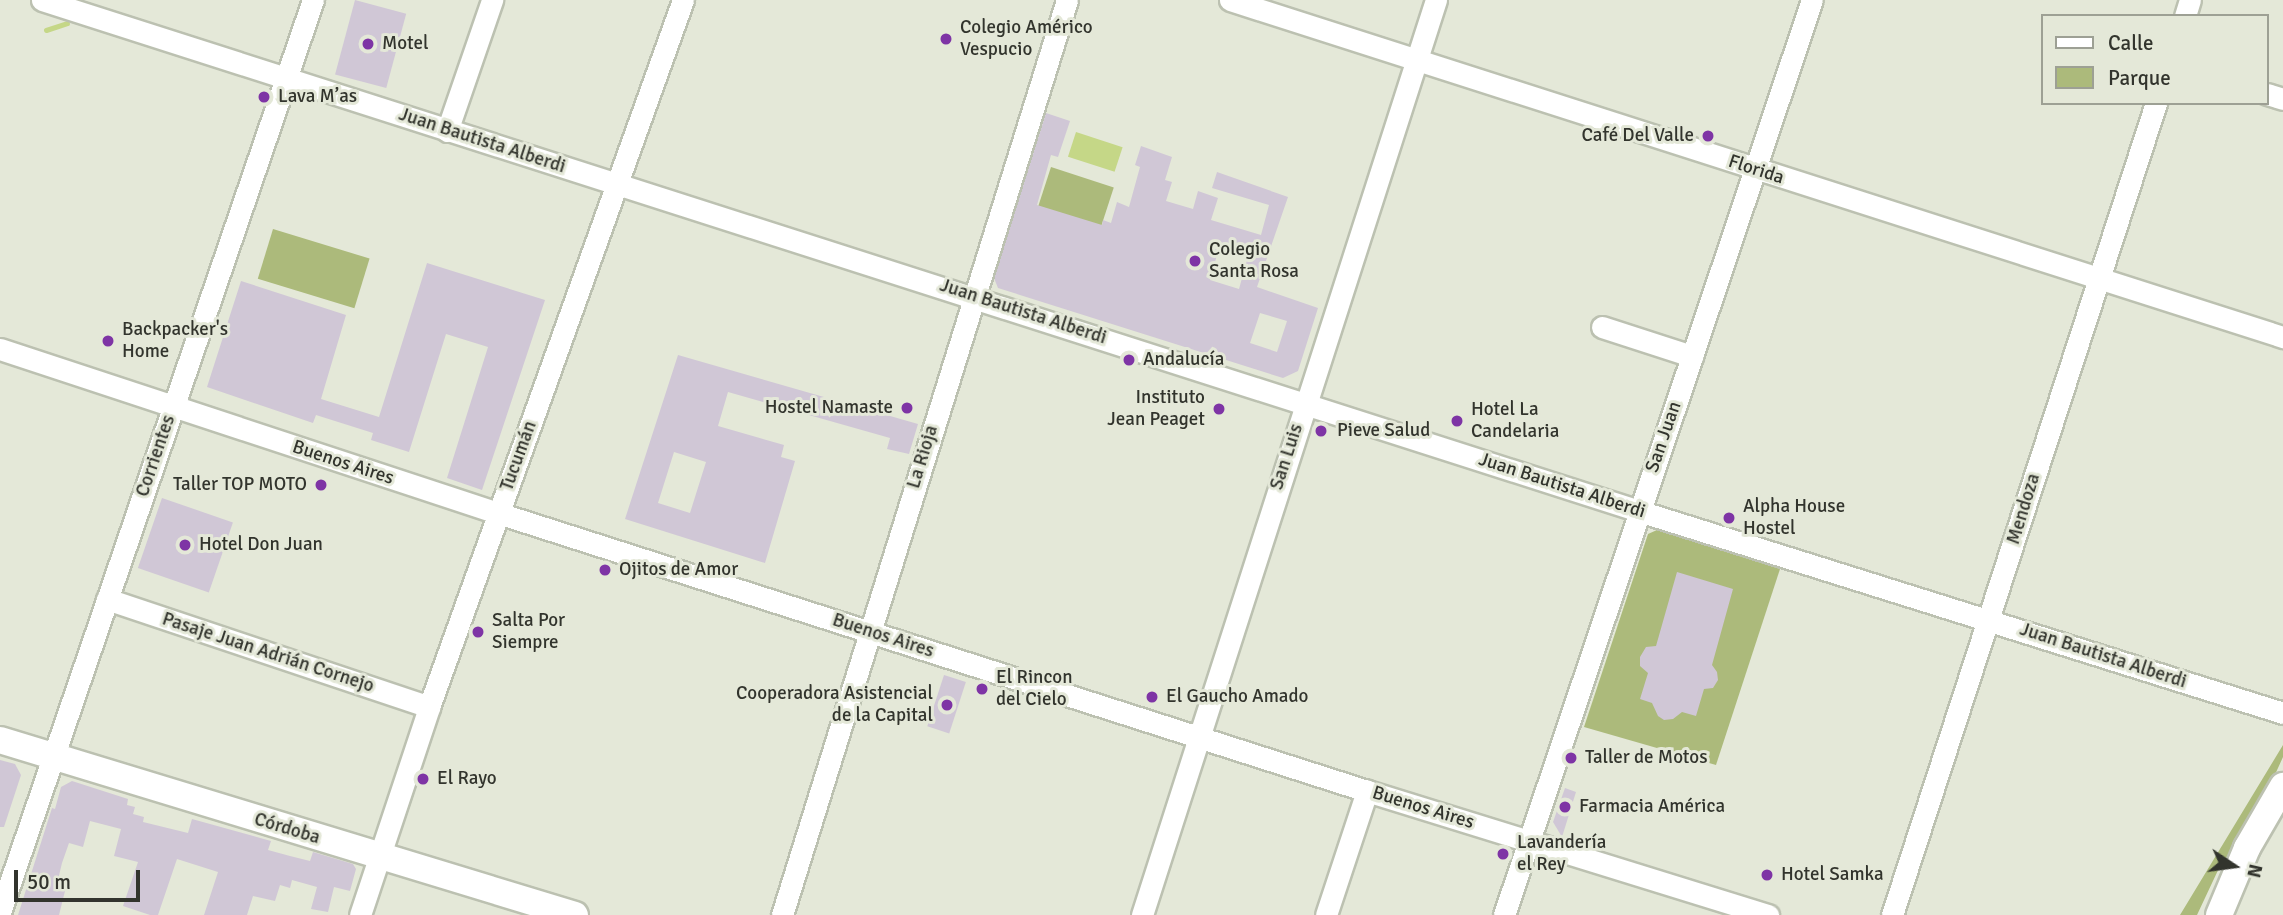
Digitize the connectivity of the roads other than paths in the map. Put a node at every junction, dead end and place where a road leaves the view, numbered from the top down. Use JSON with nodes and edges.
{"nodes":[{"id":1,"x":313,"y":0,"type":"edge"},
{"id":2,"x":492,"y":0,"type":"edge"},
{"id":3,"x":683,"y":0,"type":"edge"},
{"id":4,"x":1067,"y":0,"type":"edge"},
{"id":5,"x":1230,"y":0,"type":"edge"},
{"id":6,"x":1436,"y":0,"type":"edge"},
{"id":7,"x":1812,"y":0,"type":"edge"},
{"id":8,"x":52,"y":1,"type":"edge"},
{"id":9,"x":1416,"y":61,"type":"junction"},
{"id":10,"x":285,"y":76,"type":"junction"},
{"id":11,"x":2155,"y":105,"type":"edge"},
{"id":12,"x":447,"y":131,"type":"junction"},
{"id":13,"x":1757,"y":170,"type":"junction"},
{"id":14,"x":617,"y":185,"type":"junction"},
{"id":15,"x":2096,"y":279,"type":"junction"},
{"id":16,"x":972,"y":296,"type":"junction"},
{"id":17,"x":1602,"y":327,"type":"dead end"},
{"id":18,"x":2283,"y":337,"type":"edge"},
{"id":19,"x":0,"y":349,"type":"edge"},
{"id":20,"x":1692,"y":356,"type":"junction"},
{"id":21,"x":1305,"y":403,"type":"junction"},
{"id":22,"x":173,"y":407,"type":"junction"},
{"id":23,"x":1639,"y":511,"type":"junction"},
{"id":24,"x":498,"y":513,"type":"junction"},
{"id":25,"x":107,"y":599,"type":"junction"},
{"id":26,"x":1989,"y":620,"type":"junction"},
{"id":27,"x":870,"y":632,"type":"junction"},
{"id":28,"x":429,"y":707,"type":"junction"},
{"id":29,"x":2283,"y":713,"type":"edge"},
{"id":30,"x":1198,"y":736,"type":"junction"},
{"id":31,"x":0,"y":740,"type":"edge"},
{"id":32,"x":53,"y":756,"type":"junction"},
{"id":33,"x":2283,"y":786,"type":"edge"},
{"id":34,"x":1367,"y":791,"type":"junction"},
{"id":35,"x":1529,"y":840,"type":"junction"},
{"id":36,"x":379,"y":857,"type":"junction"},
{"id":37,"x":0,"y":912,"type":"edge"},
{"id":38,"x":360,"y":915,"type":"edge"},
{"id":39,"x":572,"y":915,"type":"edge"},
{"id":40,"x":782,"y":915,"type":"edge"},
{"id":41,"x":1142,"y":915,"type":"edge"},
{"id":42,"x":1326,"y":915,"type":"edge"},
{"id":43,"x":1504,"y":915,"type":"edge"},
{"id":44,"x":1768,"y":915,"type":"edge"},
{"id":45,"x":1892,"y":915,"type":"edge"},
{"id":46,"x":2219,"y":915,"type":"edge"}],
"edges":[{"from":1,"to":10,"type":"street","name":"Corrientes"},
{"from":2,"to":12,"type":"street"},
{"from":3,"to":14,"type":"street","name":"Tucumán"},
{"from":4,"to":16,"type":"street","name":"La Rioja"},
{"from":5,"to":9,"type":"street","name":"Florida"},
{"from":6,"to":9,"type":"street","name":"San Luis"},
{"from":7,"to":13,"type":"street","name":"San Juan"},
{"from":8,"to":10,"type":"street","name":"Juan Bautista Alberdi"},
{"from":9,"to":13,"type":"street","name":"Florida"},
{"from":9,"to":21,"type":"street","name":"San Luis"},
{"from":10,"to":12,"type":"street","name":"Juan Bautista Alberdi"},
{"from":10,"to":22,"type":"street","name":"Corrientes"},
{"from":11,"to":15,"type":"street","name":"Mendoza"},
{"from":12,"to":14,"type":"street","name":"Juan Bautista Alberdi"},
{"from":13,"to":15,"type":"street","name":"Florida"},
{"from":13,"to":20,"type":"street","name":"San Juan"},
{"from":14,"to":16,"type":"street","name":"Juan Bautista Alberdi"},
{"from":14,"to":24,"type":"street","name":"Tucumán"},
{"from":15,"to":18,"type":"street","name":"Florida"},
{"from":15,"to":26,"type":"street","name":"Mendoza"},
{"from":16,"to":21,"type":"street","name":"Juan Bautista Alberdi"},
{"from":16,"to":27,"type":"street","name":"La Rioja"},
{"from":17,"to":20,"type":"street"},
{"from":19,"to":22,"type":"street","name":"Buenos Aires"},
{"from":20,"to":23,"type":"street","name":"San Juan"},
{"from":21,"to":23,"type":"street","name":"Juan Bautista Alberdi"},
{"from":21,"to":30,"type":"street","name":"San Luis"},
{"from":22,"to":24,"type":"street","name":"Buenos Aires"},
{"from":22,"to":25,"type":"street","name":"Corrientes"},
{"from":23,"to":26,"type":"street","name":"Juan Bautista Alberdi"},
{"from":23,"to":35,"type":"street","name":"San Juan"},
{"from":24,"to":27,"type":"street","name":"Buenos Aires"},
{"from":24,"to":28,"type":"street","name":"Tucumán"},
{"from":25,"to":28,"type":"street","name":"Pasaje Juan Adrián Cornejo"},
{"from":25,"to":32,"type":"street","name":"Corrientes"},
{"from":26,"to":29,"type":"street","name":"Juan Bautista Alberdi"},
{"from":26,"to":45,"type":"street","name":"Mendoza"},
{"from":27,"to":30,"type":"street","name":"Buenos Aires"},
{"from":27,"to":40,"type":"street","name":"La Rioja"},
{"from":28,"to":36,"type":"street","name":"Tucumán"},
{"from":30,"to":34,"type":"street","name":"Buenos Aires"},
{"from":30,"to":41,"type":"street","name":"San Luis"},
{"from":31,"to":32,"type":"main road","name":"Córdoba"},
{"from":32,"to":36,"type":"main road","name":"Córdoba"},
{"from":32,"to":37,"type":"street","name":"Corrientes"},
{"from":33,"to":46,"type":"main road"},
{"from":34,"to":35,"type":"street","name":"Buenos Aires"},
{"from":34,"to":42,"type":"street"},
{"from":35,"to":43,"type":"street","name":"San Juan"},
{"from":35,"to":44,"type":"street","name":"Buenos Aires"},
{"from":36,"to":38,"type":"street","name":"Tucumán"},
{"from":36,"to":39,"type":"main road","name":"Córdoba"}]}
